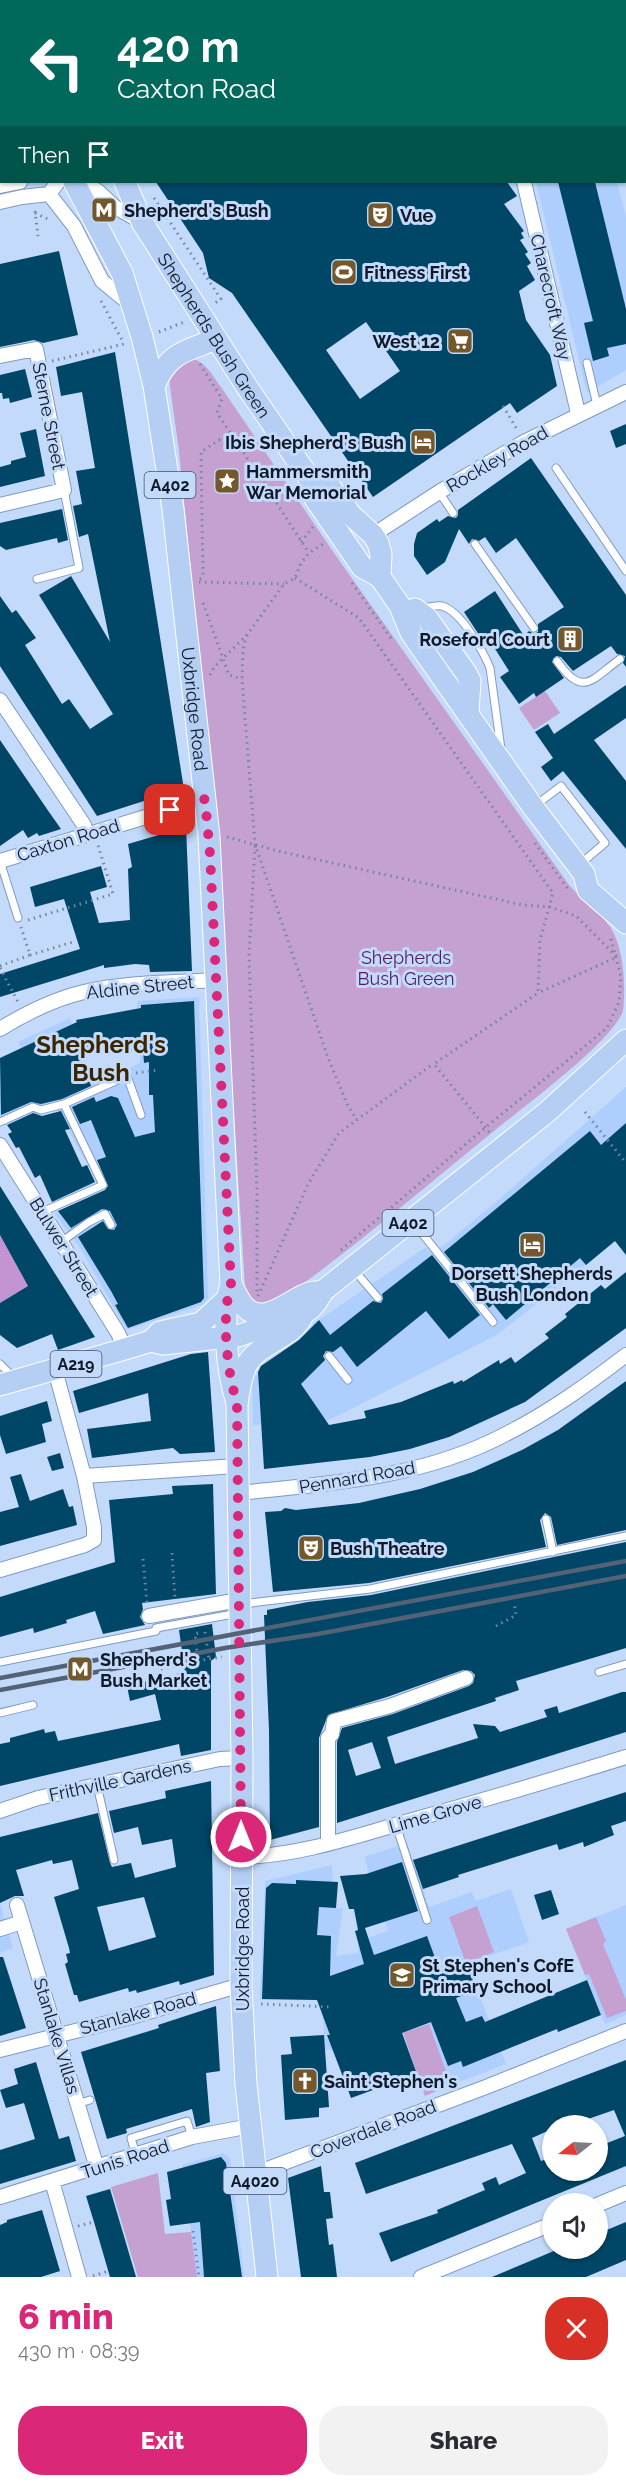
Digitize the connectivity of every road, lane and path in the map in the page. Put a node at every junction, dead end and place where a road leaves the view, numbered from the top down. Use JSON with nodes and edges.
{"nodes":[{"id":1,"x":15,"y":183,"type":"edge"},
{"id":2,"x":57,"y":183,"type":"edge"},
{"id":3,"x":75,"y":183,"type":"edge"},
{"id":4,"x":85,"y":183,"type":"edge"},
{"id":5,"x":125,"y":183,"type":"edge"},
{"id":6,"x":524,"y":183,"type":"edge"},
{"id":7,"x":0,"y":186,"type":"edge"},
{"id":8,"x":148,"y":189,"type":"dead end"},
{"id":9,"x":49,"y":194,"type":"junction"},
{"id":10,"x":0,"y":202,"type":"edge"},
{"id":11,"x":35,"y":213,"type":"dead end"},
{"id":12,"x":142,"y":222,"type":"junction"},
{"id":13,"x":38,"y":236,"type":"dead end"},
{"id":14,"x":217,"y":301,"type":"dead end"},
{"id":15,"x":132,"y":305,"type":"junction"},
{"id":16,"x":183,"y":323,"type":"dead end"},
{"id":17,"x":160,"y":332,"type":"dead end"},
{"id":18,"x":216,"y":339,"type":"junction"},
{"id":19,"x":124,"y":344,"type":"dead end"},
{"id":20,"x":0,"y":356,"type":"edge"},
{"id":21,"x":199,"y":362,"type":"dead end"},
{"id":22,"x":586,"y":363,"type":"dead end"},
{"id":23,"x":39,"y":365,"type":"junction"},
{"id":24,"x":154,"y":386,"type":"junction"},
{"id":25,"x":626,"y":392,"type":"edge"},
{"id":26,"x":597,"y":405,"type":"junction"},
{"id":27,"x":503,"y":406,"type":"dead end"},
{"id":28,"x":578,"y":413,"type":"junction"},
{"id":29,"x":524,"y":442,"type":"junction"},
{"id":30,"x":238,"y":444,"type":"junction"},
{"id":31,"x":556,"y":468,"type":"dead end"},
{"id":32,"x":314,"y":485,"type":"junction"},
{"id":33,"x":64,"y":490,"type":"junction"},
{"id":34,"x":439,"y":492,"type":"junction"},
{"id":35,"x":0,"y":505,"type":"edge"},
{"id":36,"x":453,"y":513,"type":"dead end"},
{"id":37,"x":312,"y":527,"type":"dead end"},
{"id":38,"x":373,"y":535,"type":"junction"},
{"id":39,"x":301,"y":542,"type":"junction"},
{"id":40,"x":324,"y":543,"type":"dead end"},
{"id":41,"x":475,"y":544,"type":"dead end"},
{"id":42,"x":309,"y":553,"type":"junction"},
{"id":43,"x":626,"y":571,"type":"edge"},
{"id":44,"x":380,"y":577,"type":"junction"},
{"id":45,"x":295,"y":578,"type":"junction"},
{"id":46,"x":37,"y":579,"type":"dead end"},
{"id":47,"x":196,"y":582,"type":"junction"},
{"id":48,"x":284,"y":584,"type":"junction"},
{"id":49,"x":408,"y":607,"type":"junction"},
{"id":50,"x":534,"y":628,"type":"dead end"},
{"id":51,"x":247,"y":635,"type":"junction"},
{"id":52,"x":223,"y":658,"type":"junction"},
{"id":53,"x":620,"y":659,"type":"dead end"},
{"id":54,"x":556,"y":661,"type":"dead end"},
{"id":55,"x":242,"y":679,"type":"junction"},
{"id":56,"x":208,"y":680,"type":"dead end"},
{"id":57,"x":0,"y":700,"type":"edge"},
{"id":58,"x":503,"y":763,"type":"junction"},
{"id":59,"x":205,"y":799,"type":"junction"},
{"id":60,"x":533,"y":807,"type":"junction"},
{"id":61,"x":87,"y":835,"type":"junction"},
{"id":62,"x":219,"y":836,"type":"dead end"},
{"id":63,"x":255,"y":844,"type":"junction"},
{"id":64,"x":101,"y":853,"type":"dead end"},
{"id":65,"x":0,"y":861,"type":"edge"},
{"id":66,"x":580,"y":870,"type":"junction"},
{"id":67,"x":550,"y":907,"type":"junction"},
{"id":68,"x":618,"y":917,"type":"edge"},
{"id":69,"x":18,"y":918,"type":"dead end"},
{"id":70,"x":73,"y":942,"type":"dead end"},
{"id":71,"x":622,"y":949,"type":"edge"},
{"id":72,"x":30,"y":955,"type":"junction"},
{"id":73,"x":0,"y":967,"type":"edge"},
{"id":74,"x":621,"y":977,"type":"junction"},
{"id":75,"x":626,"y":977,"type":"edge"},
{"id":76,"x":217,"y":980,"type":"junction"},
{"id":77,"x":538,"y":993,"type":"junction"},
{"id":78,"x":18,"y":1001,"type":"dead end"},
{"id":79,"x":0,"y":1029,"type":"edge"},
{"id":80,"x":626,"y":1040,"type":"edge"},
{"id":81,"x":434,"y":1064,"type":"junction"},
{"id":82,"x":158,"y":1070,"type":"dead end"},
{"id":83,"x":128,"y":1077,"type":"junction"},
{"id":84,"x":64,"y":1104,"type":"junction"},
{"id":85,"x":585,"y":1112,"type":"dead end"},
{"id":86,"x":141,"y":1115,"type":"dead end"},
{"id":87,"x":357,"y":1120,"type":"junction"},
{"id":88,"x":0,"y":1122,"type":"edge"},
{"id":89,"x":486,"y":1127,"type":"junction"},
{"id":90,"x":0,"y":1145,"type":"edge"},
{"id":91,"x":626,"y":1163,"type":"edge"},
{"id":92,"x":42,"y":1212,"type":"junction"},
{"id":93,"x":411,"y":1220,"type":"junction"},
{"id":94,"x":111,"y":1225,"type":"dead end"},
{"id":95,"x":61,"y":1242,"type":"junction"},
{"id":96,"x":334,"y":1256,"type":"dead end"},
{"id":97,"x":353,"y":1268,"type":"junction"},
{"id":98,"x":323,"y":1291,"type":"junction"},
{"id":99,"x":228,"y":1293,"type":"junction"},
{"id":100,"x":378,"y":1298,"type":"dead end"},
{"id":101,"x":493,"y":1322,"type":"dead end"},
{"id":102,"x":301,"y":1323,"type":"junction"},
{"id":103,"x":228,"y":1336,"type":"junction"},
{"id":104,"x":151,"y":1341,"type":"junction"},
{"id":105,"x":125,"y":1349,"type":"junction"},
{"id":106,"x":626,"y":1355,"type":"edge"},
{"id":107,"x":329,"y":1356,"type":"dead end"},
{"id":108,"x":0,"y":1364,"type":"edge"},
{"id":109,"x":54,"y":1370,"type":"junction"},
{"id":110,"x":348,"y":1380,"type":"dead end"},
{"id":111,"x":8,"y":1382,"type":"edge"},
{"id":112,"x":237,"y":1403,"type":"junction"},
{"id":113,"x":237,"y":1466,"type":"junction"},
{"id":114,"x":84,"y":1476,"type":"junction"},
{"id":115,"x":238,"y":1493,"type":"junction"},
{"id":116,"x":546,"y":1519,"type":"dead end"},
{"id":117,"x":626,"y":1536,"type":"edge"},
{"id":118,"x":553,"y":1552,"type":"junction"},
{"id":119,"x":172,"y":1553,"type":"dead end"},
{"id":120,"x":143,"y":1559,"type":"dead end"},
{"id":121,"x":0,"y":1570,"type":"edge"},
{"id":122,"x":175,"y":1600,"type":"dead end"},
{"id":123,"x":514,"y":1602,"type":"dead end"},
{"id":124,"x":239,"y":1606,"type":"junction"},
{"id":125,"x":149,"y":1616,"type":"joint"},
{"id":126,"x":496,"y":1626,"type":"dead end"},
{"id":127,"x":213,"y":1630,"type":"dead end"},
{"id":128,"x":205,"y":1632,"type":"junction"},
{"id":129,"x":222,"y":1657,"type":"dead end"},
{"id":130,"x":209,"y":1659,"type":"junction"},
{"id":131,"x":198,"y":1661,"type":"junction"},
{"id":132,"x":0,"y":1662,"type":"edge"},
{"id":133,"x":626,"y":1664,"type":"edge"},
{"id":134,"x":161,"y":1669,"type":"dead end"},
{"id":135,"x":599,"y":1672,"type":"dead end"},
{"id":136,"x":466,"y":1678,"type":"dead end"},
{"id":137,"x":33,"y":1705,"type":"dead end"},
{"id":138,"x":0,"y":1713,"type":"edge"},
{"id":139,"x":626,"y":1757,"type":"edge"},
{"id":140,"x":242,"y":1758,"type":"junction"},
{"id":141,"x":97,"y":1785,"type":"junction"},
{"id":142,"x":0,"y":1810,"type":"edge"},
{"id":143,"x":396,"y":1825,"type":"junction"},
{"id":144,"x":328,"y":1843,"type":"junction"},
{"id":145,"x":241,"y":1857,"type":"junction"},
{"id":146,"x":114,"y":1860,"type":"dead end"},
{"id":147,"x":17,"y":1905,"type":"dead end"},
{"id":148,"x":427,"y":1920,"type":"dead end"},
{"id":149,"x":22,"y":1922,"type":"junction"},
{"id":150,"x":0,"y":1929,"type":"edge"},
{"id":151,"x":241,"y":1985,"type":"junction"},
{"id":152,"x":259,"y":2004,"type":"dead end"},
{"id":153,"x":332,"y":2007,"type":"dead end"},
{"id":154,"x":626,"y":2031,"type":"edge"},
{"id":155,"x":58,"y":2034,"type":"junction"},
{"id":156,"x":0,"y":2050,"type":"edge"},
{"id":157,"x":251,"y":2126,"type":"junction"},
{"id":158,"x":97,"y":2168,"type":"junction"},
{"id":159,"x":254,"y":2174,"type":"junction"},
{"id":160,"x":52,"y":2181,"type":"junction"},
{"id":161,"x":626,"y":2193,"type":"edge"},
{"id":162,"x":0,"y":2197,"type":"edge"},
{"id":163,"x":608,"y":2200,"type":"edge"},
{"id":164,"x":94,"y":2222,"type":"dead end"},
{"id":165,"x":79,"y":2226,"type":"dead end"},
{"id":166,"x":542,"y":2228,"type":"edge"},
{"id":167,"x":193,"y":2231,"type":"dead end"},
{"id":168,"x":109,"y":2271,"type":"dead end"},
{"id":169,"x":86,"y":2277,"type":"edge"},
{"id":170,"x":199,"y":2277,"type":"edge"},
{"id":171,"x":267,"y":2277,"type":"edge"},
{"id":172,"x":421,"y":2277,"type":"edge"}],
"edges":[{"from":1,"to":7,"type":"street"},
{"from":2,"to":9,"type":"street"},
{"from":3,"to":15,"type":"main road","name":"Uxbridge Road","number":"A402"},
{"from":4,"to":12,"type":"street"},
{"from":5,"to":12,"type":"main road","name":"Shepherds Bush Green"},
{"from":6,"to":28,"type":"street","name":"Charecroft Way"},
{"from":8,"to":14,"type":"path","name":"Shepherds Bush Green"},
{"from":9,"to":10,"type":"street"},
{"from":9,"to":15,"type":"street"},
{"from":11,"to":13,"type":"path"},
{"from":12,"to":18,"type":"main road","name":"Shepherds Bush Green"},
{"from":15,"to":24,"type":"main road","name":"Uxbridge Road","number":"A402"},
{"from":16,"to":17,"type":"path"},
{"from":18,"to":24,"type":"main road"},
{"from":18,"to":32,"type":"main road","name":"Shepherds Bush Green"},
{"from":19,"to":23,"type":"path"},
{"from":20,"to":23,"type":"street","name":"Sterne Street"},
{"from":21,"to":30,"type":"path"},
{"from":22,"to":26,"type":"lane"},
{"from":23,"to":33,"type":"street","name":"Sterne Street"},
{"from":24,"to":59,"type":"main road","name":"Uxbridge Road","number":"A402"},
{"from":25,"to":26,"type":"street","name":"Rockley Road"},
{"from":26,"to":28,"type":"street","name":"Rockley Road"},
{"from":27,"to":29,"type":"path"},
{"from":28,"to":29,"type":"street","name":"Rockley Road"},
{"from":29,"to":34,"type":"street","name":"Rockley Road"},
{"from":30,"to":39,"type":"path"},
{"from":30,"to":47,"type":"path"},
{"from":31,"to":43,"type":"lane"},
{"from":32,"to":38,"type":"main road","name":"Shepherds Bush Green"},
{"from":32,"to":44,"type":"main road","name":"Shepherds Bush Green"},
{"from":33,"to":35,"type":"street","name":"Sterne Street"},
{"from":33,"to":46,"type":"lane"},
{"from":34,"to":36,"type":"lane"},
{"from":34,"to":38,"type":"street","name":"Rockley Road"},
{"from":37,"to":39,"type":"path"},
{"from":38,"to":44,"type":"main road"},
{"from":39,"to":42,"type":"path"},
{"from":40,"to":42,"type":"path"},
{"from":41,"to":50,"type":"lane"},
{"from":42,"to":45,"type":"path"},
{"from":44,"to":49,"type":"main road","name":"Shepherds Bush Green"},
{"from":45,"to":48,"type":"path"},
{"from":45,"to":67,"type":"path"},
{"from":47,"to":48,"type":"path"},
{"from":47,"to":52,"type":"path"},
{"from":48,"to":51,"type":"path"},
{"from":49,"to":58,"type":"main road","name":"Shepherds Bush Green"},
{"from":49,"to":58,"type":"lane"},
{"from":51,"to":52,"type":"path"},
{"from":51,"to":55,"type":"path"},
{"from":52,"to":55,"type":"path"},
{"from":52,"to":56,"type":"path"},
{"from":53,"to":54,"type":"lane"},
{"from":55,"to":63,"type":"path"},
{"from":57,"to":61,"type":"street"},
{"from":58,"to":60,"type":"main road","name":"Shepherds Bush Green"},
{"from":59,"to":61,"type":"street","name":"Caxton Road"},
{"from":59,"to":76,"type":"main road","name":"Uxbridge Road","number":"A402"},
{"from":60,"to":66,"type":"main road","name":"Shepherds Bush Green"},
{"from":60,"to":66,"type":"lane"},
{"from":61,"to":65,"type":"street","name":"Caxton Road"},
{"from":62,"to":63,"type":"path"},
{"from":63,"to":67,"type":"path"},
{"from":63,"to":87,"type":"path"},
{"from":63,"to":87,"type":"path"},
{"from":64,"to":72,"type":"path"},
{"from":65,"to":69,"type":"lane"},
{"from":66,"to":68,"type":"main road","name":"Shepherds Bush Green"},
{"from":67,"to":71,"type":"path"},
{"from":67,"to":77,"type":"path"},
{"from":68,"to":71,"type":"main road","name":"Shepherds Bush Green"},
{"from":68,"to":71,"type":"path"},
{"from":70,"to":72,"type":"path"},
{"from":71,"to":74,"type":"path"},
{"from":71,"to":77,"type":"path"},
{"from":72,"to":73,"type":"path"},
{"from":73,"to":78,"type":"path"},
{"from":74,"to":75,"type":"path"},
{"from":74,"to":89,"type":"path"},
{"from":76,"to":79,"type":"street","name":"Aldine Street"},
{"from":76,"to":99,"type":"main road","name":"Uxbridge Road","number":"A402"},
{"from":77,"to":81,"type":"path"},
{"from":80,"to":93,"type":"main road","number":"A402"},
{"from":81,"to":87,"type":"path"},
{"from":81,"to":89,"type":"path"},
{"from":82,"to":83,"type":"path"},
{"from":83,"to":84,"type":"lane"},
{"from":83,"to":86,"type":"lane"},
{"from":84,"to":88,"type":"lane"},
{"from":84,"to":92,"type":"lane"},
{"from":85,"to":91,"type":"path"},
{"from":89,"to":96,"type":"path"},
{"from":90,"to":92,"type":"street","name":"Bulwer Street"},
{"from":92,"to":95,"type":"street","name":"Bulwer Street"},
{"from":93,"to":97,"type":"main road","number":"A402"},
{"from":93,"to":101,"type":"lane"},
{"from":94,"to":95,"type":"lane"},
{"from":95,"to":105,"type":"street","name":"Bulwer Street"},
{"from":97,"to":98,"type":"main road","number":"A402"},
{"from":97,"to":100,"type":"lane"},
{"from":98,"to":99,"type":"main road","number":"A402"},
{"from":98,"to":102,"type":"main road"},
{"from":99,"to":103,"type":"main road","name":"Uxbridge Road","number":"A4020"},
{"from":99,"to":104,"type":"main road","number":"A219"},
{"from":102,"to":103,"type":"main road","number":"A219"},
{"from":102,"to":112,"type":"main road","name":"Uxbridge Road","number":"A4020"},
{"from":103,"to":104,"type":"main road","number":"A219"},
{"from":103,"to":112,"type":"main road","name":"Uxbridge Road","number":"A4020"},
{"from":104,"to":105,"type":"main road","number":"A219"},
{"from":105,"to":109,"type":"main road","number":"A219"},
{"from":106,"to":115,"type":"street","name":"Pennard Road"},
{"from":107,"to":110,"type":"lane"},
{"from":108,"to":111,"type":"lane"},
{"from":109,"to":111,"type":"main road","number":"A219"},
{"from":109,"to":114,"type":"street"},
{"from":112,"to":113,"type":"main road","name":"Uxbridge Road","number":"A4020"},
{"from":113,"to":114,"type":"street"},
{"from":113,"to":115,"type":"main road","name":"Uxbridge Road","number":"A4020"},
{"from":114,"to":121,"type":"street"},
{"from":115,"to":124,"type":"main road","name":"Uxbridge Road","number":"A4020"},
{"from":116,"to":118,"type":"lane"},
{"from":117,"to":118,"type":"lane"},
{"from":118,"to":124,"type":"lane"},
{"from":119,"to":122,"type":"path"},
{"from":120,"to":125,"type":"path"},
{"from":123,"to":126,"type":"path"},
{"from":124,"to":125,"type":"street"},
{"from":124,"to":132,"type":"lane"},
{"from":124,"to":140,"type":"main road","name":"Uxbridge Road","number":"A4020"},
{"from":127,"to":128,"type":"path"},
{"from":128,"to":130,"type":"path"},
{"from":128,"to":131,"type":"path"},
{"from":129,"to":130,"type":"path"},
{"from":130,"to":131,"type":"path"},
{"from":131,"to":134,"type":"path"},
{"from":133,"to":135,"type":"lane"},
{"from":136,"to":144,"type":"street"},
{"from":137,"to":138,"type":"lane"},
{"from":139,"to":143,"type":"street","name":"Lime Grove"},
{"from":140,"to":141,"type":"street","name":"Frithville Gardens"},
{"from":140,"to":145,"type":"main road","name":"Uxbridge Road","number":"A4020"},
{"from":141,"to":142,"type":"street","name":"Frithville Gardens"},
{"from":141,"to":146,"type":"lane"},
{"from":143,"to":144,"type":"street","name":"Lime Grove"},
{"from":143,"to":148,"type":"lane"},
{"from":144,"to":145,"type":"street","name":"Lime Grove"},
{"from":145,"to":151,"type":"main road","name":"Uxbridge Road","number":"A4020"},
{"from":147,"to":149,"type":"street","name":"Stanlake Villas"},
{"from":149,"to":150,"type":"street"},
{"from":149,"to":155,"type":"street","name":"Stanlake Villas"},
{"from":151,"to":155,"type":"street","name":"Stanlake Road"},
{"from":151,"to":157,"type":"main road","name":"Uxbridge Road","number":"A4020"},
{"from":152,"to":153,"type":"path"},
{"from":154,"to":159,"type":"street","name":"Coverdale Road"},
{"from":155,"to":156,"type":"street","name":"Stanlake Road"},
{"from":155,"to":158,"type":"street","name":"Stanlake Villas"},
{"from":157,"to":158,"type":"street","name":"Tunis Road"},
{"from":157,"to":159,"type":"main road","name":"Uxbridge Road","number":"A4020"},
{"from":158,"to":160,"type":"street","name":"Tunis Road"},
{"from":159,"to":171,"type":"main road","name":"Uxbridge Road","number":"A4020"},
{"from":160,"to":162,"type":"street","name":"Tunis Road"},
{"from":160,"to":169,"type":"street"},
{"from":161,"to":163,"type":"street"},
{"from":164,"to":165,"type":"path"},
{"from":166,"to":172,"type":"street"},
{"from":167,"to":170,"type":"path"},
{"from":168,"to":169,"type":"path"}]}
